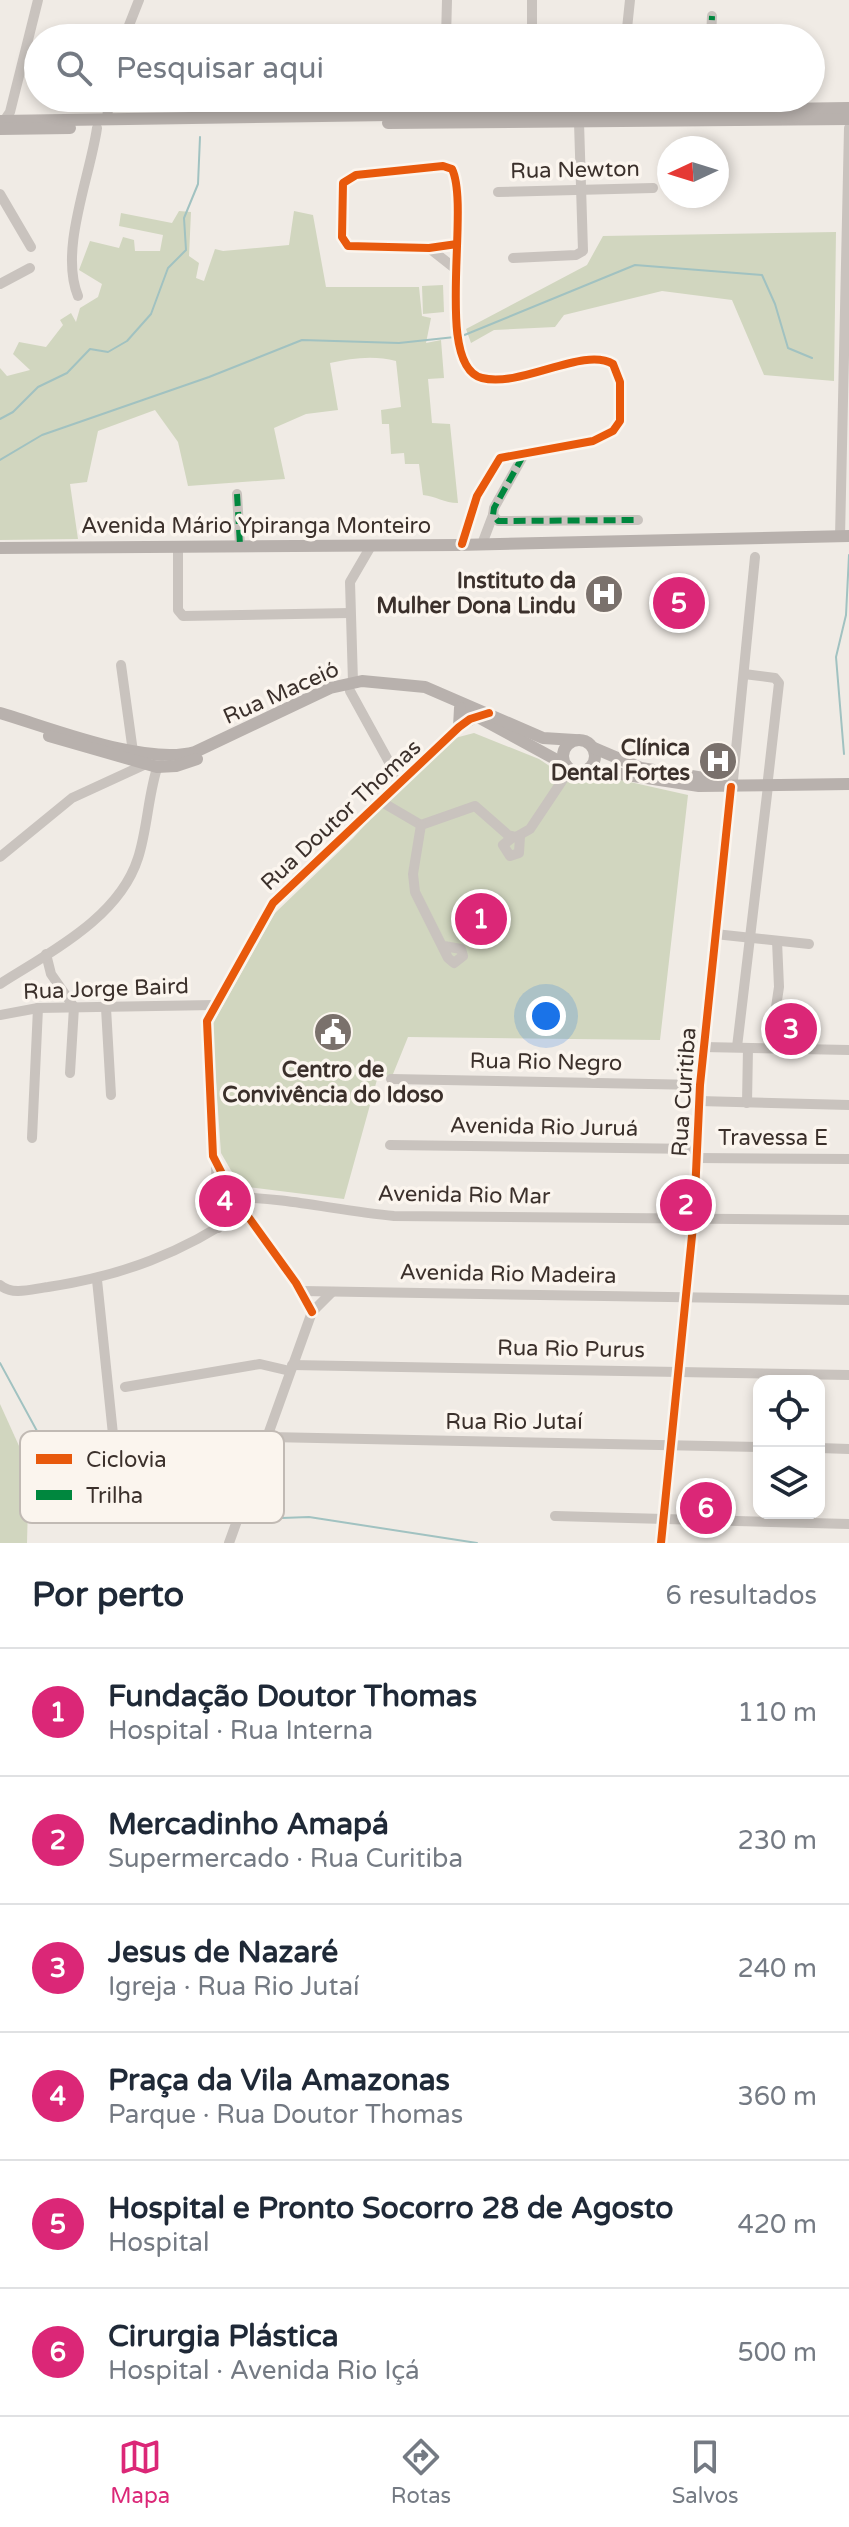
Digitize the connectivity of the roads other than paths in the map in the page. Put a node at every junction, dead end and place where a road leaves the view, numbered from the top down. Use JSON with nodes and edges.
{"nodes":[{"id":1,"x":38,"y":0,"type":"edge"},
{"id":2,"x":139,"y":0,"type":"edge"},
{"id":3,"x":447,"y":0,"type":"edge"},
{"id":4,"x":532,"y":0,"type":"edge"},
{"id":5,"x":630,"y":2,"type":"edge"},
{"id":6,"x":712,"y":16,"type":"dead end"},
{"id":7,"x":32,"y":24,"type":"edge"},
{"id":8,"x":130,"y":24,"type":"edge"},
{"id":9,"x":446,"y":24,"type":"edge"},
{"id":10,"x":532,"y":24,"type":"edge"},
{"id":11,"x":628,"y":24,"type":"edge"},
{"id":12,"x":712,"y":24,"type":"edge"},
{"id":13,"x":24,"y":53,"type":"edge"},
{"id":14,"x":14,"y":91,"type":"junction"},
{"id":15,"x":825,"y":108,"type":"edge"},
{"id":16,"x":849,"y":108,"type":"edge"},
{"id":17,"x":105,"y":112,"type":"edge"},
{"id":18,"x":552,"y":112,"type":"edge"},
{"id":19,"x":448,"y":114,"type":"joint"},
{"id":20,"x":533,"y":114,"type":"joint"},
{"id":21,"x":849,"y":119,"type":"edge"},
{"id":22,"x":19,"y":120,"type":"junction"},
{"id":23,"x":579,"y":122,"type":"junction"},
{"id":24,"x":1,"y":123,"type":"edge"},
{"id":25,"x":102,"y":124,"type":"junction"},
{"id":26,"x":849,"y":128,"type":"edge"},
{"id":27,"x":849,"y":136,"type":"edge"},
{"id":28,"x":653,"y":188,"type":"dead end"},
{"id":29,"x":582,"y":190,"type":"junction"},
{"id":30,"x":498,"y":192,"type":"dead end"},
{"id":31,"x":0,"y":194,"type":"edge"},
{"id":32,"x":457,"y":244,"type":"junction"},
{"id":33,"x":31,"y":247,"type":"dead end"},
{"id":34,"x":429,"y":248,"type":"junction"},
{"id":35,"x":513,"y":258,"type":"dead end"},
{"id":36,"x":30,"y":268,"type":"dead end"},
{"id":37,"x":457,"y":270,"type":"junction"},
{"id":38,"x":0,"y":284,"type":"edge"},
{"id":39,"x":78,"y":296,"type":"dead end"},
{"id":40,"x":523,"y":456,"type":"junction"},
{"id":41,"x":237,"y":494,"type":"dead end"},
{"id":42,"x":493,"y":515,"type":"junction"},
{"id":43,"x":638,"y":520,"type":"dead end"},
{"id":44,"x":844,"y":536,"type":"edge"},
{"id":45,"x":462,"y":544,"type":"junction"},
{"id":46,"x":482,"y":544,"type":"junction"},
{"id":47,"x":240,"y":545,"type":"junction"},
{"id":48,"x":178,"y":546,"type":"junction"},
{"id":49,"x":371,"y":546,"type":"junction"},
{"id":50,"x":0,"y":548,"type":"edge"},
{"id":51,"x":755,"y":557,"type":"dead end"},
{"id":52,"x":350,"y":613,"type":"junction"},
{"id":53,"x":121,"y":665,"type":"dead end"},
{"id":54,"x":744,"y":674,"type":"junction"},
{"id":55,"x":351,"y":686,"type":"junction"},
{"id":56,"x":460,"y":708,"type":"junction"},
{"id":57,"x":0,"y":713,"type":"edge"},
{"id":58,"x":484,"y":718,"type":"junction"},
{"id":59,"x":0,"y":721,"type":"edge"},
{"id":60,"x":456,"y":731,"type":"junction"},
{"id":61,"x":575,"y":740,"type":"junction"},
{"id":62,"x":594,"y":748,"type":"junction"},
{"id":63,"x":133,"y":752,"type":"junction"},
{"id":64,"x":155,"y":762,"type":"junction"},
{"id":65,"x":568,"y":767,"type":"junction"},
{"id":66,"x":588,"y":769,"type":"junction"},
{"id":67,"x":849,"y":776,"type":"edge"},
{"id":68,"x":678,"y":780,"type":"junction"},
{"id":69,"x":400,"y":782,"type":"junction"},
{"id":70,"x":732,"y":783,"type":"junction"},
{"id":71,"x":768,"y":783,"type":"junction"},
{"id":72,"x":849,"y":784,"type":"edge"},
{"id":73,"x":380,"y":801,"type":"junction"},
{"id":74,"x":421,"y":825,"type":"junction"},
{"id":75,"x":0,"y":857,"type":"edge"},
{"id":76,"x":715,"y":934,"type":"junction"},
{"id":77,"x":749,"y":938,"type":"junction"},
{"id":78,"x":777,"y":941,"type":"junction"},
{"id":79,"x":809,"y":944,"type":"dead end"},
{"id":80,"x":444,"y":946,"type":"dead end"},
{"id":81,"x":46,"y":954,"type":"junction"},
{"id":82,"x":0,"y":984,"type":"edge"},
{"id":83,"x":214,"y":1005,"type":"junction"},
{"id":84,"x":74,"y":1007,"type":"junction"},
{"id":85,"x":38,"y":1008,"type":"junction"},
{"id":86,"x":106,"y":1008,"type":"junction"},
{"id":87,"x":0,"y":1015,"type":"edge"},
{"id":88,"x":703,"y":1047,"type":"junction"},
{"id":89,"x":770,"y":1047,"type":"junction"},
{"id":90,"x":742,"y":1048,"type":"junction"},
{"id":91,"x":849,"y":1050,"type":"edge"},
{"id":92,"x":70,"y":1073,"type":"dead end"},
{"id":93,"x":391,"y":1079,"type":"dead end"},
{"id":94,"x":700,"y":1085,"type":"junction"},
{"id":95,"x":111,"y":1095,"type":"dead end"},
{"id":96,"x":699,"y":1101,"type":"junction"},
{"id":97,"x":747,"y":1103,"type":"junction"},
{"id":98,"x":849,"y":1105,"type":"edge"},
{"id":99,"x":32,"y":1138,"type":"dead end"},
{"id":100,"x":390,"y":1145,"type":"dead end"},
{"id":101,"x":697,"y":1154,"type":"junction"},
{"id":102,"x":849,"y":1159,"type":"edge"},
{"id":103,"x":216,"y":1164,"type":"junction"},
{"id":104,"x":234,"y":1197,"type":"junction"},
{"id":105,"x":243,"y":1211,"type":"junction"},
{"id":106,"x":694,"y":1216,"type":"junction"},
{"id":107,"x":849,"y":1220,"type":"edge"},
{"id":108,"x":218,"y":1228,"type":"junction"},
{"id":109,"x":97,"y":1280,"type":"junction"},
{"id":110,"x":0,"y":1285,"type":"edge"},
{"id":111,"x":302,"y":1291,"type":"junction"},
{"id":112,"x":333,"y":1292,"type":"junction"},
{"id":113,"x":683,"y":1297,"type":"junction"},
{"id":114,"x":849,"y":1300,"type":"edge"},
{"id":115,"x":312,"y":1312,"type":"junction"},
{"id":116,"x":291,"y":1368,"type":"junction"},
{"id":117,"x":677,"y":1371,"type":"junction"},
{"id":118,"x":849,"y":1375,"type":"edge"},
{"id":119,"x":125,"y":1387,"type":"dead end"},
{"id":120,"x":113,"y":1431,"type":"edge"},
{"id":121,"x":271,"y":1431,"type":"edge"},
{"id":122,"x":284,"y":1437,"type":"edge"},
{"id":123,"x":671,"y":1445,"type":"junction"},
{"id":124,"x":753,"y":1447,"type":"edge"},
{"id":125,"x":825,"y":1448,"type":"edge"},
{"id":126,"x":849,"y":1449,"type":"edge"},
{"id":127,"x":555,"y":1516,"type":"dead end"},
{"id":128,"x":663,"y":1519,"type":"junction"},
{"id":129,"x":239,"y":1523,"type":"edge"},
{"id":130,"x":849,"y":1524,"type":"edge"},
{"id":131,"x":229,"y":1543,"type":"edge"},
{"id":132,"x":661,"y":1543,"type":"edge"}],
"edges":[{"from":1,"to":7,"type":"street"},
{"from":2,"to":8,"type":"street"},
{"from":3,"to":9,"type":"street"},
{"from":4,"to":10,"type":"street"},
{"from":5,"to":11,"type":"street"},
{"from":6,"to":12,"type":"street"},
{"from":13,"to":14,"type":"street"},
{"from":14,"to":22,"type":"street"},
{"from":14,"to":24,"type":"street"},
{"from":15,"to":16,"type":"main road"},
{"from":17,"to":25,"type":"street"},
{"from":18,"to":20,"type":"main road"},
{"from":19,"to":20,"type":"main road"},
{"from":19,"to":25,"type":"main road"},
{"from":21,"to":23,"type":"main road"},
{"from":22,"to":24,"type":"main road"},
{"from":22,"to":25,"type":"main road"},
{"from":23,"to":25,"type":"main road"},
{"from":23,"to":29,"type":"street"},
{"from":24,"to":25,"type":"main road"},
{"from":25,"to":39,"type":"street"},
{"from":26,"to":27,"type":"street"},
{"from":27,"to":44,"type":"street"},
{"from":28,"to":29,"type":"street","name":"Rua Newton"},
{"from":29,"to":30,"type":"street","name":"Rua Newton"},
{"from":29,"to":35,"type":"street"},
{"from":31,"to":33,"type":"street"},
{"from":32,"to":34,"type":"street"},
{"from":32,"to":34,"type":"street"},
{"from":32,"to":37,"type":"street"},
{"from":34,"to":37,"type":"street"},
{"from":36,"to":38,"type":"street"},
{"from":37,"to":40,"type":"street"},
{"from":40,"to":42,"type":"street"},
{"from":40,"to":45,"type":"street"},
{"from":41,"to":47,"type":"street"},
{"from":42,"to":43,"type":"street"},
{"from":42,"to":46,"type":"street"},
{"from":44,"to":46,"type":"main road","name":"Avenida Mário Ypiranga Monteiro"},
{"from":45,"to":46,"type":"main road","name":"Avenida Mário Ypiranga Monteiro"},
{"from":45,"to":49,"type":"main road","name":"Avenida Mário Ypiranga Monteiro"},
{"from":47,"to":48,"type":"main road","name":"Avenida Mário Ypiranga Monteiro"},
{"from":47,"to":49,"type":"main road","name":"Avenida Mário Ypiranga Monteiro"},
{"from":48,"to":50,"type":"main road","name":"Avenida Mário Ypiranga Monteiro"},
{"from":48,"to":52,"type":"street"},
{"from":49,"to":52,"type":"street"},
{"from":51,"to":54,"type":"street","name":"Rua Curitiba"},
{"from":52,"to":55,"type":"street"},
{"from":53,"to":63,"type":"street"},
{"from":54,"to":70,"type":"street","name":"Rua Curitiba"},
{"from":54,"to":71,"type":"street"},
{"from":55,"to":56,"type":"main road","name":"Rua Maceió"},
{"from":55,"to":58,"type":"main road","name":"Rua Maceió"},
{"from":55,"to":64,"type":"main road","name":"Rua Maceió"},
{"from":55,"to":69,"type":"street"},
{"from":56,"to":58,"type":"main road","name":"Rua Maceió"},
{"from":56,"to":60,"type":"main road"},
{"from":57,"to":63,"type":"main road","name":"Rua Maceió"},
{"from":58,"to":60,"type":"street","name":"Rua Doutor Thomas"},
{"from":58,"to":61,"type":"main road","name":"Rua Maceió"},
{"from":58,"to":65,"type":"main road","name":"Rua Maceió"},
{"from":59,"to":64,"type":"main road","name":"Rua Maceió"},
{"from":60,"to":69,"type":"street","name":"Rua Doutor Thomas"},
{"from":61,"to":62,"type":"main road"},
{"from":61,"to":65,"type":"main road"},
{"from":62,"to":66,"type":"main road"},
{"from":62,"to":68,"type":"main road"},
{"from":63,"to":64,"type":"main road","name":"Rua Maceió"},
{"from":64,"to":75,"type":"street"},
{"from":64,"to":81,"type":"street"},
{"from":65,"to":66,"type":"main road"},
{"from":65,"to":74,"type":"street"},
{"from":66,"to":68,"type":"main road"},
{"from":67,"to":71,"type":"main road"},
{"from":68,"to":70,"type":"main road"},
{"from":69,"to":73,"type":"street","name":"Rua Doutor Thomas"},
{"from":70,"to":71,"type":"main road"},
{"from":70,"to":76,"type":"street","name":"Rua Curitiba"},
{"from":71,"to":72,"type":"main road"},
{"from":71,"to":77,"type":"street"},
{"from":73,"to":74,"type":"street","name":"Rua Doutor Thomas"},
{"from":73,"to":83,"type":"street","name":"Rua Doutor Thomas"},
{"from":74,"to":80,"type":"street"},
{"from":76,"to":77,"type":"street"},
{"from":76,"to":88,"type":"street","name":"Rua Curitiba"},
{"from":77,"to":78,"type":"street"},
{"from":77,"to":90,"type":"street"},
{"from":78,"to":79,"type":"street"},
{"from":78,"to":89,"type":"street"},
{"from":81,"to":82,"type":"street"},
{"from":81,"to":84,"type":"street"},
{"from":83,"to":86,"type":"street","name":"Rua Jorge Baird"},
{"from":83,"to":103,"type":"street","name":"Rua Doutor Thomas"},
{"from":84,"to":85,"type":"street","name":"Rua Jorge Baird"},
{"from":84,"to":86,"type":"street","name":"Rua Jorge Baird"},
{"from":84,"to":92,"type":"street"},
{"from":85,"to":87,"type":"street","name":"Rua Jorge Baird"},
{"from":85,"to":99,"type":"street"},
{"from":86,"to":95,"type":"street"},
{"from":88,"to":90,"type":"street"},
{"from":88,"to":94,"type":"street","name":"Rua Curitiba"},
{"from":89,"to":90,"type":"street"},
{"from":89,"to":91,"type":"street"},
{"from":90,"to":97,"type":"street"},
{"from":93,"to":94,"type":"street","name":"Rua Rio Negro"},
{"from":94,"to":96,"type":"street","name":"Rua Curitiba"},
{"from":96,"to":97,"type":"street"},
{"from":96,"to":101,"type":"street","name":"Rua Curitiba"},
{"from":97,"to":98,"type":"street"},
{"from":100,"to":101,"type":"street","name":"Avenida Rio Juruá"},
{"from":101,"to":102,"type":"street","name":"Travessa E"},
{"from":101,"to":106,"type":"street","name":"Rua Curitiba"},
{"from":103,"to":104,"type":"street","name":"Rua Doutor Thomas"},
{"from":103,"to":108,"type":"street","name":"Rua Doutor Thomas"},
{"from":104,"to":105,"type":"street","name":"Rua Doutor Thomas"},
{"from":104,"to":106,"type":"street","name":"Avenida Rio Mar"},
{"from":105,"to":108,"type":"street"},
{"from":105,"to":111,"type":"street","name":"Rua Doutor Thomas"},
{"from":106,"to":107,"type":"street","name":"Avenida Rio Mar"},
{"from":106,"to":113,"type":"street","name":"Rua Curitiba"},
{"from":108,"to":109,"type":"street"},
{"from":109,"to":110,"type":"street"},
{"from":109,"to":120,"type":"street"},
{"from":111,"to":112,"type":"street","name":"Avenida Rio Madeira"},
{"from":111,"to":115,"type":"street","name":"Rua Doutor Thomas"},
{"from":112,"to":113,"type":"street","name":"Avenida Rio Madeira"},
{"from":112,"to":115,"type":"street"},
{"from":113,"to":114,"type":"street","name":"Avenida Rio Madeira"},
{"from":113,"to":117,"type":"street","name":"Rua Curitiba"},
{"from":115,"to":116,"type":"street"},
{"from":116,"to":117,"type":"street","name":"Rua Rio Purus"},
{"from":116,"to":119,"type":"street","name":"Rua Rio Purus"},
{"from":116,"to":121,"type":"street"},
{"from":117,"to":118,"type":"street","name":"Rua Rio Purus"},
{"from":117,"to":123,"type":"street","name":"Rua Curitiba"},
{"from":122,"to":123,"type":"street","name":"Rua Rio Jutaí"},
{"from":123,"to":124,"type":"street","name":"Rua Rio Jutaí"},
{"from":123,"to":128,"type":"street","name":"Rua Curitiba"},
{"from":125,"to":126,"type":"street"},
{"from":127,"to":128,"type":"street"},
{"from":128,"to":130,"type":"street"},
{"from":128,"to":132,"type":"street","name":"Rua Curitiba"},
{"from":129,"to":131,"type":"street"}]}
